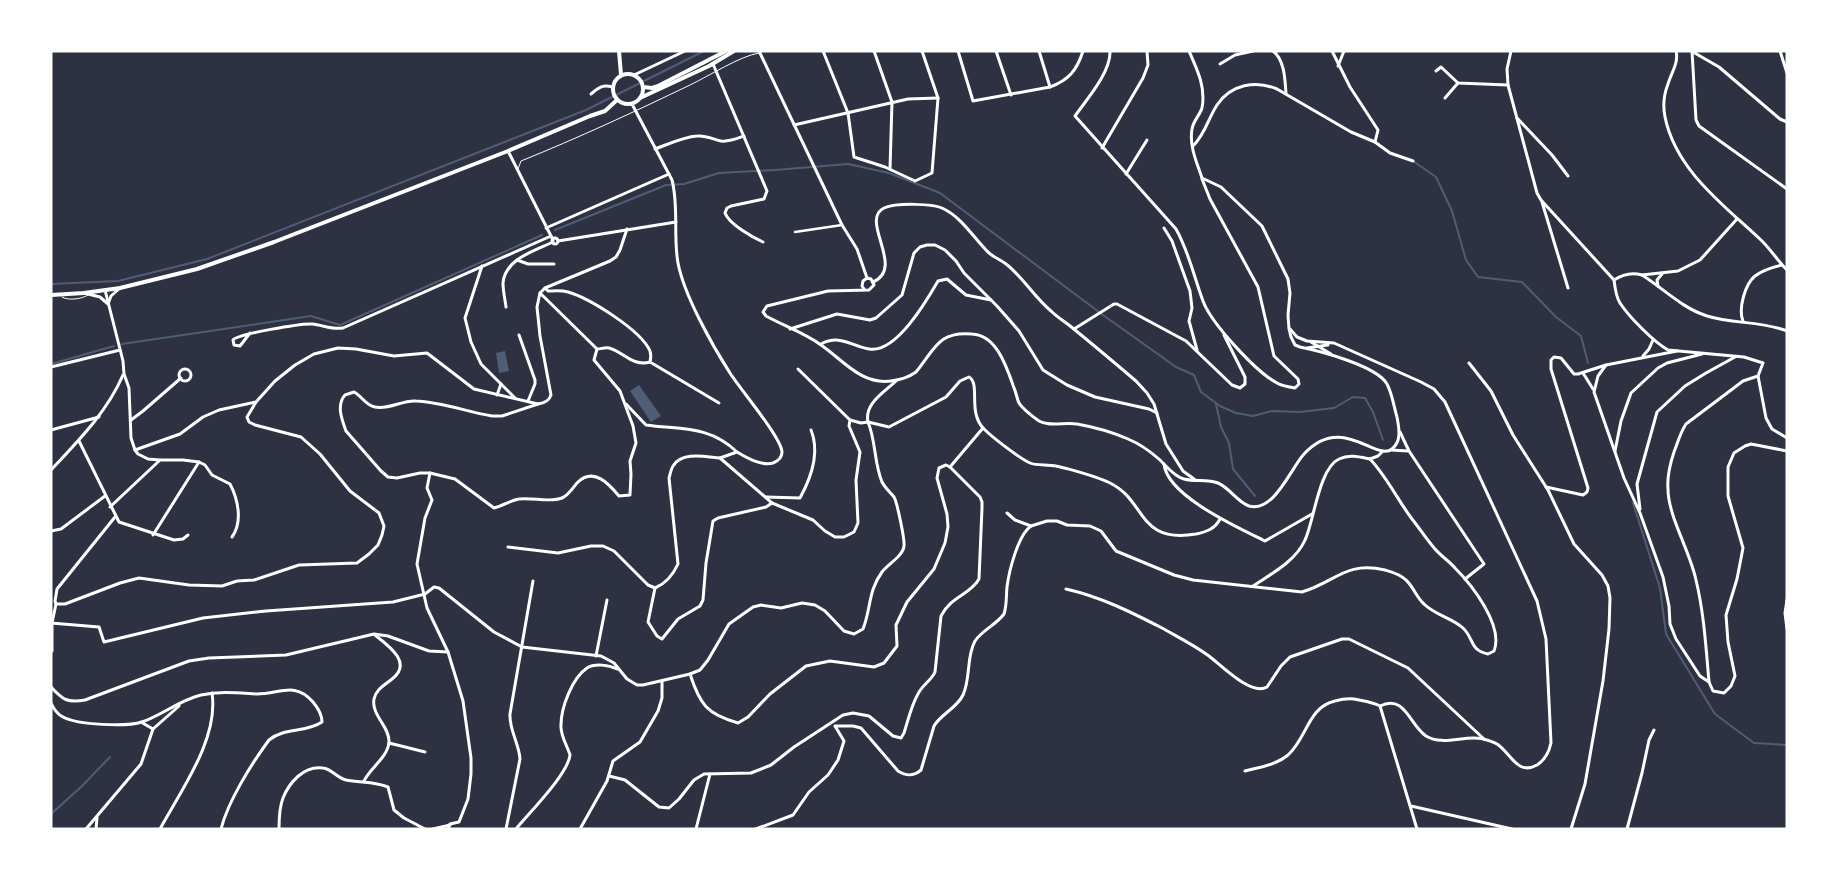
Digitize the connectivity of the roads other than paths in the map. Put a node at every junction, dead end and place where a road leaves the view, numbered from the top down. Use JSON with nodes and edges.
{"nodes":[{"id":1,"x":619,"y":51,"type":"edge"},
{"id":2,"x":685,"y":51,"type":"edge"},
{"id":3,"x":726,"y":51,"type":"edge"},
{"id":4,"x":734,"y":51,"type":"edge"},
{"id":5,"x":824,"y":51,"type":"edge"},
{"id":6,"x":874,"y":51,"type":"edge"},
{"id":7,"x":922,"y":51,"type":"edge"},
{"id":8,"x":958,"y":51,"type":"edge"},
{"id":9,"x":996,"y":51,"type":"edge"},
{"id":10,"x":1039,"y":51,"type":"edge"},
{"id":11,"x":1083,"y":51,"type":"edge"},
{"id":12,"x":1110,"y":51,"type":"edge"},
{"id":13,"x":1147,"y":51,"type":"edge"},
{"id":14,"x":1189,"y":51,"type":"edge"},
{"id":15,"x":1253,"y":51,"type":"edge"},
{"id":16,"x":1273,"y":51,"type":"edge"},
{"id":17,"x":1332,"y":51,"type":"edge"},
{"id":18,"x":1344,"y":51,"type":"edge"},
{"id":19,"x":1511,"y":51,"type":"edge"},
{"id":20,"x":1676,"y":51,"type":"edge"},
{"id":21,"x":1780,"y":51,"type":"edge"},
{"id":22,"x":760,"y":52,"type":"edge"},
{"id":23,"x":1692,"y":52,"type":"edge"},
{"id":24,"x":1235,"y":53,"type":"edge"},
{"id":25,"x":713,"y":64,"type":"junction"},
{"id":26,"x":1220,"y":64,"type":"dead end"},
{"id":27,"x":1338,"y":66,"type":"junction"},
{"id":28,"x":1436,"y":71,"type":"dead end"},
{"id":29,"x":718,"y":72,"type":"junction"},
{"id":30,"x":1787,"y":73,"type":"edge"},
{"id":31,"x":621,"y":75,"type":"junction"},
{"id":32,"x":634,"y":75,"type":"junction"},
{"id":33,"x":1458,"y":84,"type":"junction"},
{"id":34,"x":1508,"y":85,"type":"junction"},
{"id":35,"x":612,"y":87,"type":"junction"},
{"id":36,"x":643,"y":87,"type":"junction"},
{"id":37,"x":1050,"y":87,"type":"junction"},
{"id":38,"x":591,"y":94,"type":"dead end"},
{"id":39,"x":1011,"y":95,"type":"junction"},
{"id":40,"x":1286,"y":95,"type":"junction"},
{"id":41,"x":640,"y":98,"type":"junction"},
{"id":42,"x":938,"y":98,"type":"junction"},
{"id":43,"x":1444,"y":98,"type":"dead end"},
{"id":44,"x":617,"y":100,"type":"junction"},
{"id":45,"x":892,"y":102,"type":"junction"},
{"id":46,"x":632,"y":104,"type":"junction"},
{"id":47,"x":635,"y":111,"type":"junction"},
{"id":48,"x":848,"y":113,"type":"junction"},
{"id":49,"x":1516,"y":117,"type":"junction"},
{"id":50,"x":1787,"y":122,"type":"edge"},
{"id":51,"x":794,"y":125,"type":"junction"},
{"id":52,"x":744,"y":136,"type":"junction"},
{"id":53,"x":1147,"y":140,"type":"dead end"},
{"id":54,"x":1375,"y":142,"type":"junction"},
{"id":55,"x":1192,"y":146,"type":"junction"},
{"id":56,"x":1102,"y":148,"type":"junction"},
{"id":57,"x":655,"y":149,"type":"junction"},
{"id":58,"x":508,"y":151,"type":"junction"},
{"id":59,"x":1413,"y":161,"type":"dead end"},
{"id":60,"x":890,"y":169,"type":"junction"},
{"id":61,"x":518,"y":170,"type":"junction"},
{"id":62,"x":669,"y":174,"type":"junction"},
{"id":63,"x":1126,"y":174,"type":"junction"},
{"id":64,"x":1568,"y":176,"type":"dead end"},
{"id":65,"x":1202,"y":178,"type":"junction"},
{"id":66,"x":1787,"y":189,"type":"edge"},
{"id":67,"x":1541,"y":200,"type":"junction"},
{"id":68,"x":1737,"y":219,"type":"junction"},
{"id":69,"x":676,"y":222,"type":"junction"},
{"id":70,"x":842,"y":225,"type":"junction"},
{"id":71,"x":546,"y":228,"type":"junction"},
{"id":72,"x":1164,"y":228,"type":"dead end"},
{"id":73,"x":627,"y":229,"type":"junction"},
{"id":74,"x":795,"y":232,"type":"dead end"},
{"id":75,"x":552,"y":239,"type":"junction"},
{"id":76,"x":763,"y":242,"type":"dead end"},
{"id":77,"x":517,"y":260,"type":"junction"},
{"id":78,"x":554,"y":264,"type":"dead end"},
{"id":79,"x":1782,"y":265,"type":"junction"},
{"id":80,"x":482,"y":266,"type":"junction"},
{"id":81,"x":1787,"y":270,"type":"edge"},
{"id":82,"x":1662,"y":273,"type":"junction"},
{"id":83,"x":1642,"y":275,"type":"junction"},
{"id":84,"x":867,"y":278,"type":"junction"},
{"id":85,"x":1614,"y":280,"type":"junction"},
{"id":86,"x":873,"y":282,"type":"junction"},
{"id":87,"x":1658,"y":286,"type":"junction"},
{"id":88,"x":120,"y":288,"type":"junction"},
{"id":89,"x":545,"y":288,"type":"junction"},
{"id":90,"x":1568,"y":288,"type":"dead end"},
{"id":91,"x":864,"y":289,"type":"junction"},
{"id":92,"x":105,"y":290,"type":"junction"},
{"id":93,"x":88,"y":293,"type":"junction"},
{"id":94,"x":540,"y":293,"type":"junction"},
{"id":95,"x":54,"y":294,"type":"edge"},
{"id":96,"x":992,"y":300,"type":"junction"},
{"id":97,"x":108,"y":304,"type":"junction"},
{"id":98,"x":506,"y":307,"type":"dead end"},
{"id":99,"x":1743,"y":321,"type":"junction"},
{"id":100,"x":1221,"y":328,"type":"junction"},
{"id":101,"x":790,"y":329,"type":"junction"},
{"id":102,"x":1074,"y":329,"type":"junction"},
{"id":103,"x":1289,"y":329,"type":"junction"},
{"id":104,"x":1787,"y":331,"type":"edge"},
{"id":105,"x":250,"y":333,"type":"junction"},
{"id":106,"x":519,"y":335,"type":"dead end"},
{"id":107,"x":1652,"y":340,"type":"junction"},
{"id":108,"x":1307,"y":341,"type":"junction"},
{"id":109,"x":1334,"y":343,"type":"junction"},
{"id":110,"x":821,"y":344,"type":"junction"},
{"id":111,"x":1328,"y":345,"type":"junction"},
{"id":112,"x":1318,"y":346,"type":"junction"},
{"id":113,"x":1304,"y":348,"type":"junction"},
{"id":114,"x":120,"y":350,"type":"junction"},
{"id":115,"x":597,"y":350,"type":"junction"},
{"id":116,"x":1326,"y":350,"type":"junction"},
{"id":117,"x":1197,"y":351,"type":"junction"},
{"id":118,"x":1677,"y":351,"type":"junction"},
{"id":119,"x":1707,"y":353,"type":"junction"},
{"id":120,"x":1332,"y":355,"type":"junction"},
{"id":121,"x":1736,"y":356,"type":"junction"},
{"id":122,"x":1642,"y":357,"type":"junction"},
{"id":123,"x":650,"y":362,"type":"junction"},
{"id":124,"x":1469,"y":363,"type":"dead end"},
{"id":125,"x":1606,"y":365,"type":"junction"},
{"id":126,"x":51,"y":367,"type":"edge"},
{"id":127,"x":798,"y":369,"type":"dead end"},
{"id":128,"x":1583,"y":373,"type":"junction"},
{"id":129,"x":124,"y":374,"type":"junction"},
{"id":130,"x":1758,"y":376,"type":"junction"},
{"id":131,"x":181,"y":378,"type":"dead end"},
{"id":132,"x":898,"y":380,"type":"junction"},
{"id":133,"x":501,"y":384,"type":"junction"},
{"id":134,"x":1594,"y":392,"type":"junction"},
{"id":135,"x":497,"y":395,"type":"junction"},
{"id":136,"x":515,"y":398,"type":"junction"},
{"id":137,"x":528,"y":401,"type":"junction"},
{"id":138,"x":256,"y":402,"type":"junction"},
{"id":139,"x":624,"y":402,"type":"junction"},
{"id":140,"x":718,"y":403,"type":"dead end"},
{"id":141,"x":538,"y":404,"type":"junction"},
{"id":142,"x":1157,"y":413,"type":"junction"},
{"id":143,"x":99,"y":417,"type":"junction"},
{"id":144,"x":130,"y":420,"type":"junction"},
{"id":145,"x":850,"y":420,"type":"junction"},
{"id":146,"x":868,"y":422,"type":"junction"},
{"id":147,"x":983,"y":428,"type":"junction"},
{"id":148,"x":51,"y":430,"type":"edge"},
{"id":149,"x":811,"y":430,"type":"dead end"},
{"id":150,"x":1400,"y":432,"type":"junction"},
{"id":151,"x":1787,"y":438,"type":"edge"},
{"id":152,"x":79,"y":441,"type":"junction"},
{"id":153,"x":135,"y":450,"type":"junction"},
{"id":154,"x":1391,"y":450,"type":"junction"},
{"id":155,"x":1409,"y":451,"type":"junction"},
{"id":156,"x":1614,"y":451,"type":"junction"},
{"id":157,"x":737,"y":452,"type":"junction"},
{"id":158,"x":1382,"y":452,"type":"junction"},
{"id":159,"x":1787,"y":452,"type":"edge"},
{"id":160,"x":720,"y":458,"type":"junction"},
{"id":161,"x":1370,"y":459,"type":"junction"},
{"id":162,"x":160,"y":460,"type":"junction"},
{"id":163,"x":199,"y":462,"type":"junction"},
{"id":164,"x":1164,"y":464,"type":"junction"},
{"id":165,"x":950,"y":468,"type":"junction"},
{"id":166,"x":51,"y":470,"type":"edge"},
{"id":167,"x":430,"y":473,"type":"junction"},
{"id":168,"x":1194,"y":480,"type":"junction"},
{"id":169,"x":1546,"y":487,"type":"junction"},
{"id":170,"x":105,"y":496,"type":"junction"},
{"id":171,"x":765,"y":496,"type":"junction"},
{"id":172,"x":772,"y":503,"type":"junction"},
{"id":173,"x":110,"y":507,"type":"junction"},
{"id":174,"x":1007,"y":513,"type":"dead end"},
{"id":175,"x":1640,"y":513,"type":"junction"},
{"id":176,"x":1312,"y":514,"type":"junction"},
{"id":177,"x":115,"y":517,"type":"junction"},
{"id":178,"x":1220,"y":519,"type":"junction"},
{"id":179,"x":1031,"y":526,"type":"junction"},
{"id":180,"x":51,"y":530,"type":"edge"},
{"id":181,"x":154,"y":535,"type":"junction"},
{"id":182,"x":188,"y":535,"type":"dead end"},
{"id":183,"x":232,"y":537,"type":"dead end"},
{"id":184,"x":508,"y":546,"type":"dead end"},
{"id":185,"x":1464,"y":579,"type":"junction"},
{"id":186,"x":533,"y":581,"type":"dead end"},
{"id":187,"x":1253,"y":586,"type":"junction"},
{"id":188,"x":655,"y":588,"type":"junction"},
{"id":189,"x":1066,"y":588,"type":"dead end"},
{"id":190,"x":425,"y":594,"type":"junction"},
{"id":191,"x":607,"y":600,"type":"dead end"},
{"id":192,"x":1787,"y":600,"type":"edge"},
{"id":193,"x":56,"y":604,"type":"junction"},
{"id":194,"x":51,"y":623,"type":"edge"},
{"id":195,"x":1787,"y":629,"type":"edge"},
{"id":196,"x":374,"y":634,"type":"junction"},
{"id":197,"x":522,"y":647,"type":"junction"},
{"id":198,"x":52,"y":651,"type":"edge"},
{"id":199,"x":448,"y":652,"type":"junction"},
{"id":200,"x":596,"y":656,"type":"junction"},
{"id":201,"x":620,"y":670,"type":"junction"},
{"id":202,"x":690,"y":674,"type":"junction"},
{"id":203,"x":662,"y":681,"type":"junction"},
{"id":204,"x":1709,"y":682,"type":"junction"},
{"id":205,"x":51,"y":686,"type":"edge"},
{"id":206,"x":212,"y":693,"type":"junction"},
{"id":207,"x":179,"y":704,"type":"junction"},
{"id":208,"x":52,"y":706,"type":"edge"},
{"id":209,"x":1380,"y":706,"type":"junction"},
{"id":210,"x":162,"y":712,"type":"junction"},
{"id":211,"x":166,"y":717,"type":"junction"},
{"id":212,"x":141,"y":722,"type":"junction"},
{"id":213,"x":835,"y":726,"type":"junction"},
{"id":214,"x":824,"y":727,"type":"junction"},
{"id":215,"x":153,"y":729,"type":"junction"},
{"id":216,"x":1654,"y":730,"type":"dead end"},
{"id":217,"x":1484,"y":739,"type":"junction"},
{"id":218,"x":389,"y":743,"type":"junction"},
{"id":219,"x":425,"y":752,"type":"dead end"},
{"id":220,"x":1245,"y":771,"type":"dead end"},
{"id":221,"x":710,"y":774,"type":"junction"},
{"id":222,"x":609,"y":776,"type":"junction"},
{"id":223,"x":364,"y":781,"type":"junction"},
{"id":224,"x":1411,"y":806,"type":"junction"},
{"id":225,"x":97,"y":817,"type":"junction"},
{"id":226,"x":459,"y":822,"type":"junction"},
{"id":227,"x":450,"y":824,"type":"junction"},
{"id":228,"x":416,"y":827,"type":"edge"},
{"id":229,"x":86,"y":829,"type":"edge"},
{"id":230,"x":96,"y":829,"type":"edge"},
{"id":231,"x":160,"y":829,"type":"edge"},
{"id":232,"x":221,"y":829,"type":"edge"},
{"id":233,"x":279,"y":829,"type":"edge"},
{"id":234,"x":425,"y":829,"type":"edge"},
{"id":235,"x":434,"y":829,"type":"edge"},
{"id":236,"x":448,"y":829,"type":"edge"},
{"id":237,"x":456,"y":829,"type":"edge"},
{"id":238,"x":506,"y":829,"type":"edge"},
{"id":239,"x":516,"y":829,"type":"edge"},
{"id":240,"x":580,"y":829,"type":"edge"},
{"id":241,"x":696,"y":829,"type":"edge"},
{"id":242,"x":756,"y":829,"type":"edge"},
{"id":243,"x":1417,"y":829,"type":"edge"},
{"id":244,"x":1511,"y":829,"type":"edge"},
{"id":245,"x":1571,"y":829,"type":"edge"},
{"id":246,"x":1627,"y":829,"type":"edge"}],
"edges":[{"from":1,"to":31,"type":"street"},
{"from":2,"to":32,"type":"street"},
{"from":3,"to":36,"type":"street"},
{"from":4,"to":25,"type":"street"},
{"from":5,"to":48,"type":"street"},
{"from":6,"to":45,"type":"street"},
{"from":7,"to":42,"type":"street"},
{"from":8,"to":39,"type":"street"},
{"from":9,"to":39,"type":"street"},
{"from":10,"to":37,"type":"street"},
{"from":11,"to":37,"type":"street"},
{"from":12,"to":56,"type":"street"},
{"from":13,"to":56,"type":"street"},
{"from":14,"to":55,"type":"street"},
{"from":15,"to":24,"type":"street"},
{"from":16,"to":40,"type":"street"},
{"from":17,"to":27,"type":"street"},
{"from":18,"to":27,"type":"street"},
{"from":19,"to":34,"type":"street"},
{"from":20,"to":68,"type":"street"},
{"from":21,"to":30,"type":"street"},
{"from":22,"to":29,"type":"lane"},
{"from":22,"to":51,"type":"street"},
{"from":23,"to":50,"type":"street"},
{"from":23,"to":66,"type":"street"},
{"from":24,"to":26,"type":"street"},
{"from":25,"to":29,"type":"street"},
{"from":25,"to":41,"type":"street"},
{"from":27,"to":54,"type":"street"},
{"from":28,"to":33,"type":"street"},
{"from":29,"to":47,"type":"lane"},
{"from":29,"to":52,"type":"street"},
{"from":31,"to":32,"type":"street"},
{"from":31,"to":35,"type":"street"},
{"from":32,"to":36,"type":"street"},
{"from":33,"to":34,"type":"street"},
{"from":33,"to":43,"type":"street"},
{"from":34,"to":49,"type":"street"},
{"from":35,"to":38,"type":"street"},
{"from":35,"to":44,"type":"street"},
{"from":36,"to":41,"type":"street"},
{"from":37,"to":39,"type":"street"},
{"from":40,"to":54,"type":"street"},
{"from":40,"to":55,"type":"street"},
{"from":41,"to":46,"type":"street"},
{"from":42,"to":45,"type":"street"},
{"from":42,"to":60,"type":"street"},
{"from":44,"to":46,"type":"street"},
{"from":44,"to":58,"type":"street"},
{"from":45,"to":48,"type":"street"},
{"from":45,"to":60,"type":"street"},
{"from":46,"to":47,"type":"street"},
{"from":47,"to":57,"type":"street"},
{"from":47,"to":61,"type":"lane"},
{"from":48,"to":51,"type":"street"},
{"from":48,"to":60,"type":"street"},
{"from":49,"to":64,"type":"street"},
{"from":49,"to":67,"type":"street"},
{"from":51,"to":70,"type":"street"},
{"from":52,"to":57,"type":"street"},
{"from":52,"to":76,"type":"street"},
{"from":53,"to":63,"type":"street"},
{"from":54,"to":59,"type":"street"},
{"from":55,"to":65,"type":"street"},
{"from":56,"to":63,"type":"street"},
{"from":57,"to":62,"type":"street"},
{"from":58,"to":61,"type":"street"},
{"from":58,"to":88,"type":"street"},
{"from":61,"to":71,"type":"street"},
{"from":62,"to":69,"type":"street"},
{"from":62,"to":71,"type":"street"},
{"from":63,"to":100,"type":"street"},
{"from":65,"to":100,"type":"street"},
{"from":65,"to":103,"type":"street"},
{"from":67,"to":85,"type":"street"},
{"from":67,"to":90,"type":"street"},
{"from":68,"to":79,"type":"street"},
{"from":68,"to":82,"type":"street"},
{"from":69,"to":73,"type":"street"},
{"from":69,"to":157,"type":"street"},
{"from":70,"to":74,"type":"street"},
{"from":70,"to":84,"type":"street"},
{"from":71,"to":75,"type":"street"},
{"from":72,"to":117,"type":"street"},
{"from":73,"to":75,"type":"street"},
{"from":73,"to":89,"type":"street"},
{"from":75,"to":77,"type":"street"},
{"from":75,"to":80,"type":"street"},
{"from":77,"to":78,"type":"street"},
{"from":77,"to":98,"type":"street"},
{"from":79,"to":81,"type":"street"},
{"from":79,"to":99,"type":"street"},
{"from":80,"to":105,"type":"street"},
{"from":80,"to":133,"type":"street"},
{"from":82,"to":83,"type":"street"},
{"from":82,"to":87,"type":"street"},
{"from":83,"to":85,"type":"street"},
{"from":83,"to":87,"type":"street"},
{"from":84,"to":86,"type":"street"},
{"from":84,"to":91,"type":"street"},
{"from":85,"to":107,"type":"street"},
{"from":86,"to":91,"type":"street"},
{"from":86,"to":102,"type":"street"},
{"from":87,"to":99,"type":"street"},
{"from":88,"to":92,"type":"street"},
{"from":88,"to":97,"type":"street"},
{"from":89,"to":94,"type":"street"},
{"from":89,"to":123,"type":"street"},
{"from":91,"to":101,"type":"street"},
{"from":92,"to":93,"type":"street"},
{"from":92,"to":97,"type":"street"},
{"from":93,"to":95,"type":"street"},
{"from":93,"to":97,"type":"street"},
{"from":94,"to":115,"type":"street"},
{"from":94,"to":141,"type":"street"},
{"from":96,"to":101,"type":"street"},
{"from":96,"to":110,"type":"street"},
{"from":96,"to":142,"type":"street"},
{"from":97,"to":114,"type":"street"},
{"from":99,"to":104,"type":"street"},
{"from":100,"to":117,"type":"street"},
{"from":101,"to":110,"type":"street"},
{"from":102,"to":117,"type":"street"},
{"from":102,"to":142,"type":"street"},
{"from":103,"to":108,"type":"street"},
{"from":103,"to":113,"type":"street"},
{"from":105,"to":105,"type":"street"},
{"from":106,"to":137,"type":"street"},
{"from":107,"to":118,"type":"street"},
{"from":107,"to":122,"type":"street"},
{"from":108,"to":109,"type":"street"},
{"from":108,"to":112,"type":"street"},
{"from":109,"to":111,"type":"street"},
{"from":109,"to":217,"type":"street"},
{"from":110,"to":132,"type":"street"},
{"from":111,"to":112,"type":"street"},
{"from":111,"to":116,"type":"street"},
{"from":112,"to":113,"type":"street"},
{"from":112,"to":116,"type":"street"},
{"from":113,"to":120,"type":"street"},
{"from":114,"to":126,"type":"street"},
{"from":114,"to":129,"type":"street"},
{"from":115,"to":123,"type":"street"},
{"from":115,"to":139,"type":"street"},
{"from":116,"to":120,"type":"street"},
{"from":118,"to":119,"type":"street"},
{"from":118,"to":122,"type":"street"},
{"from":119,"to":121,"type":"street"},
{"from":119,"to":156,"type":"street"},
{"from":120,"to":150,"type":"street"},
{"from":121,"to":130,"type":"street"},
{"from":121,"to":175,"type":"street"},
{"from":122,"to":125,"type":"street"},
{"from":123,"to":140,"type":"street"},
{"from":124,"to":169,"type":"street"},
{"from":125,"to":128,"type":"street"},
{"from":125,"to":134,"type":"street"},
{"from":127,"to":145,"type":"street"},
{"from":128,"to":134,"type":"street"},
{"from":128,"to":169,"type":"street"},
{"from":129,"to":143,"type":"street"},
{"from":129,"to":144,"type":"street"},
{"from":130,"to":151,"type":"street"},
{"from":130,"to":204,"type":"street"},
{"from":131,"to":144,"type":"street"},
{"from":132,"to":146,"type":"street"},
{"from":132,"to":164,"type":"street"},
{"from":133,"to":135,"type":"street"},
{"from":133,"to":136,"type":"street"},
{"from":134,"to":156,"type":"street"},
{"from":135,"to":136,"type":"street"},
{"from":135,"to":138,"type":"street"},
{"from":136,"to":137,"type":"street"},
{"from":137,"to":141,"type":"street"},
{"from":138,"to":153,"type":"street"},
{"from":138,"to":193,"type":"street"},
{"from":139,"to":157,"type":"street"},
{"from":139,"to":167,"type":"street"},
{"from":141,"to":167,"type":"street"},
{"from":142,"to":168,"type":"street"},
{"from":143,"to":148,"type":"street"},
{"from":143,"to":152,"type":"street"},
{"from":144,"to":153,"type":"street"},
{"from":145,"to":146,"type":"street"},
{"from":145,"to":172,"type":"street"},
{"from":146,"to":147,"type":"street"},
{"from":146,"to":202,"type":"street"},
{"from":147,"to":165,"type":"street"},
{"from":147,"to":178,"type":"street"},
{"from":149,"to":171,"type":"street"},
{"from":150,"to":154,"type":"street"},
{"from":150,"to":155,"type":"street"},
{"from":152,"to":166,"type":"street"},
{"from":152,"to":170,"type":"street"},
{"from":153,"to":162,"type":"street"},
{"from":154,"to":155,"type":"street"},
{"from":154,"to":158,"type":"street"},
{"from":155,"to":185,"type":"street"},
{"from":156,"to":175,"type":"street"},
{"from":157,"to":160,"type":"street"},
{"from":158,"to":161,"type":"street"},
{"from":158,"to":168,"type":"street"},
{"from":159,"to":204,"type":"street"},
{"from":160,"to":171,"type":"street"},
{"from":160,"to":188,"type":"street"},
{"from":161,"to":176,"type":"street"},
{"from":161,"to":185,"type":"street"},
{"from":162,"to":163,"type":"street"},
{"from":162,"to":173,"type":"street"},
{"from":163,"to":181,"type":"street"},
{"from":163,"to":183,"type":"street"},
{"from":164,"to":168,"type":"street"},
{"from":164,"to":178,"type":"street"},
{"from":165,"to":202,"type":"street"},
{"from":165,"to":214,"type":"street"},
{"from":167,"to":190,"type":"street"},
{"from":169,"to":245,"type":"street"},
{"from":170,"to":173,"type":"street"},
{"from":170,"to":180,"type":"street"},
{"from":171,"to":172,"type":"street"},
{"from":172,"to":188,"type":"street"},
{"from":173,"to":177,"type":"street"},
{"from":174,"to":179,"type":"street"},
{"from":175,"to":204,"type":"street"},
{"from":176,"to":178,"type":"street"},
{"from":176,"to":187,"type":"street"},
{"from":177,"to":181,"type":"street"},
{"from":177,"to":193,"type":"street"},
{"from":179,"to":187,"type":"street"},
{"from":179,"to":213,"type":"street"},
{"from":181,"to":182,"type":"street"},
{"from":184,"to":188,"type":"street"},
{"from":185,"to":187,"type":"street"},
{"from":186,"to":197,"type":"street"},
{"from":189,"to":217,"type":"street"},
{"from":190,"to":194,"type":"street"},
{"from":190,"to":197,"type":"street"},
{"from":190,"to":199,"type":"street"},
{"from":191,"to":200,"type":"street"},
{"from":192,"to":195,"type":"street"},
{"from":193,"to":194,"type":"street"},
{"from":194,"to":198,"type":"street"},
{"from":196,"to":199,"type":"street"},
{"from":196,"to":205,"type":"street"},
{"from":196,"to":218,"type":"street"},
{"from":197,"to":200,"type":"street"},
{"from":197,"to":238,"type":"street"},
{"from":199,"to":226,"type":"street"},
{"from":200,"to":201,"type":"street"},
{"from":201,"to":203,"type":"street"},
{"from":201,"to":239,"type":"street"},
{"from":202,"to":203,"type":"street"},
{"from":203,"to":222,"type":"street"},
{"from":206,"to":207,"type":"street"},
{"from":206,"to":231,"type":"street"},
{"from":206,"to":232,"type":"street"},
{"from":207,"to":210,"type":"street"},
{"from":207,"to":211,"type":"street"},
{"from":208,"to":212,"type":"street"},
{"from":209,"to":217,"type":"street"},
{"from":209,"to":220,"type":"street"},
{"from":209,"to":224,"type":"street"},
{"from":210,"to":211,"type":"street"},
{"from":210,"to":212,"type":"street"},
{"from":211,"to":215,"type":"street"},
{"from":212,"to":215,"type":"street"},
{"from":213,"to":214,"type":"street"},
{"from":213,"to":242,"type":"street"},
{"from":214,"to":221,"type":"street"},
{"from":215,"to":225,"type":"street"},
{"from":216,"to":246,"type":"street"},
{"from":218,"to":219,"type":"street"},
{"from":218,"to":223,"type":"street"},
{"from":221,"to":222,"type":"street"},
{"from":221,"to":241,"type":"street"},
{"from":222,"to":240,"type":"street"},
{"from":223,"to":228,"type":"street"},
{"from":223,"to":233,"type":"street"},
{"from":224,"to":243,"type":"street"},
{"from":224,"to":244,"type":"street"},
{"from":225,"to":229,"type":"street"},
{"from":225,"to":230,"type":"street"},
{"from":226,"to":227,"type":"street"},
{"from":226,"to":237,"type":"street"},
{"from":227,"to":235,"type":"street"},
{"from":227,"to":236,"type":"street"},
{"from":228,"to":234,"type":"street"}]}
